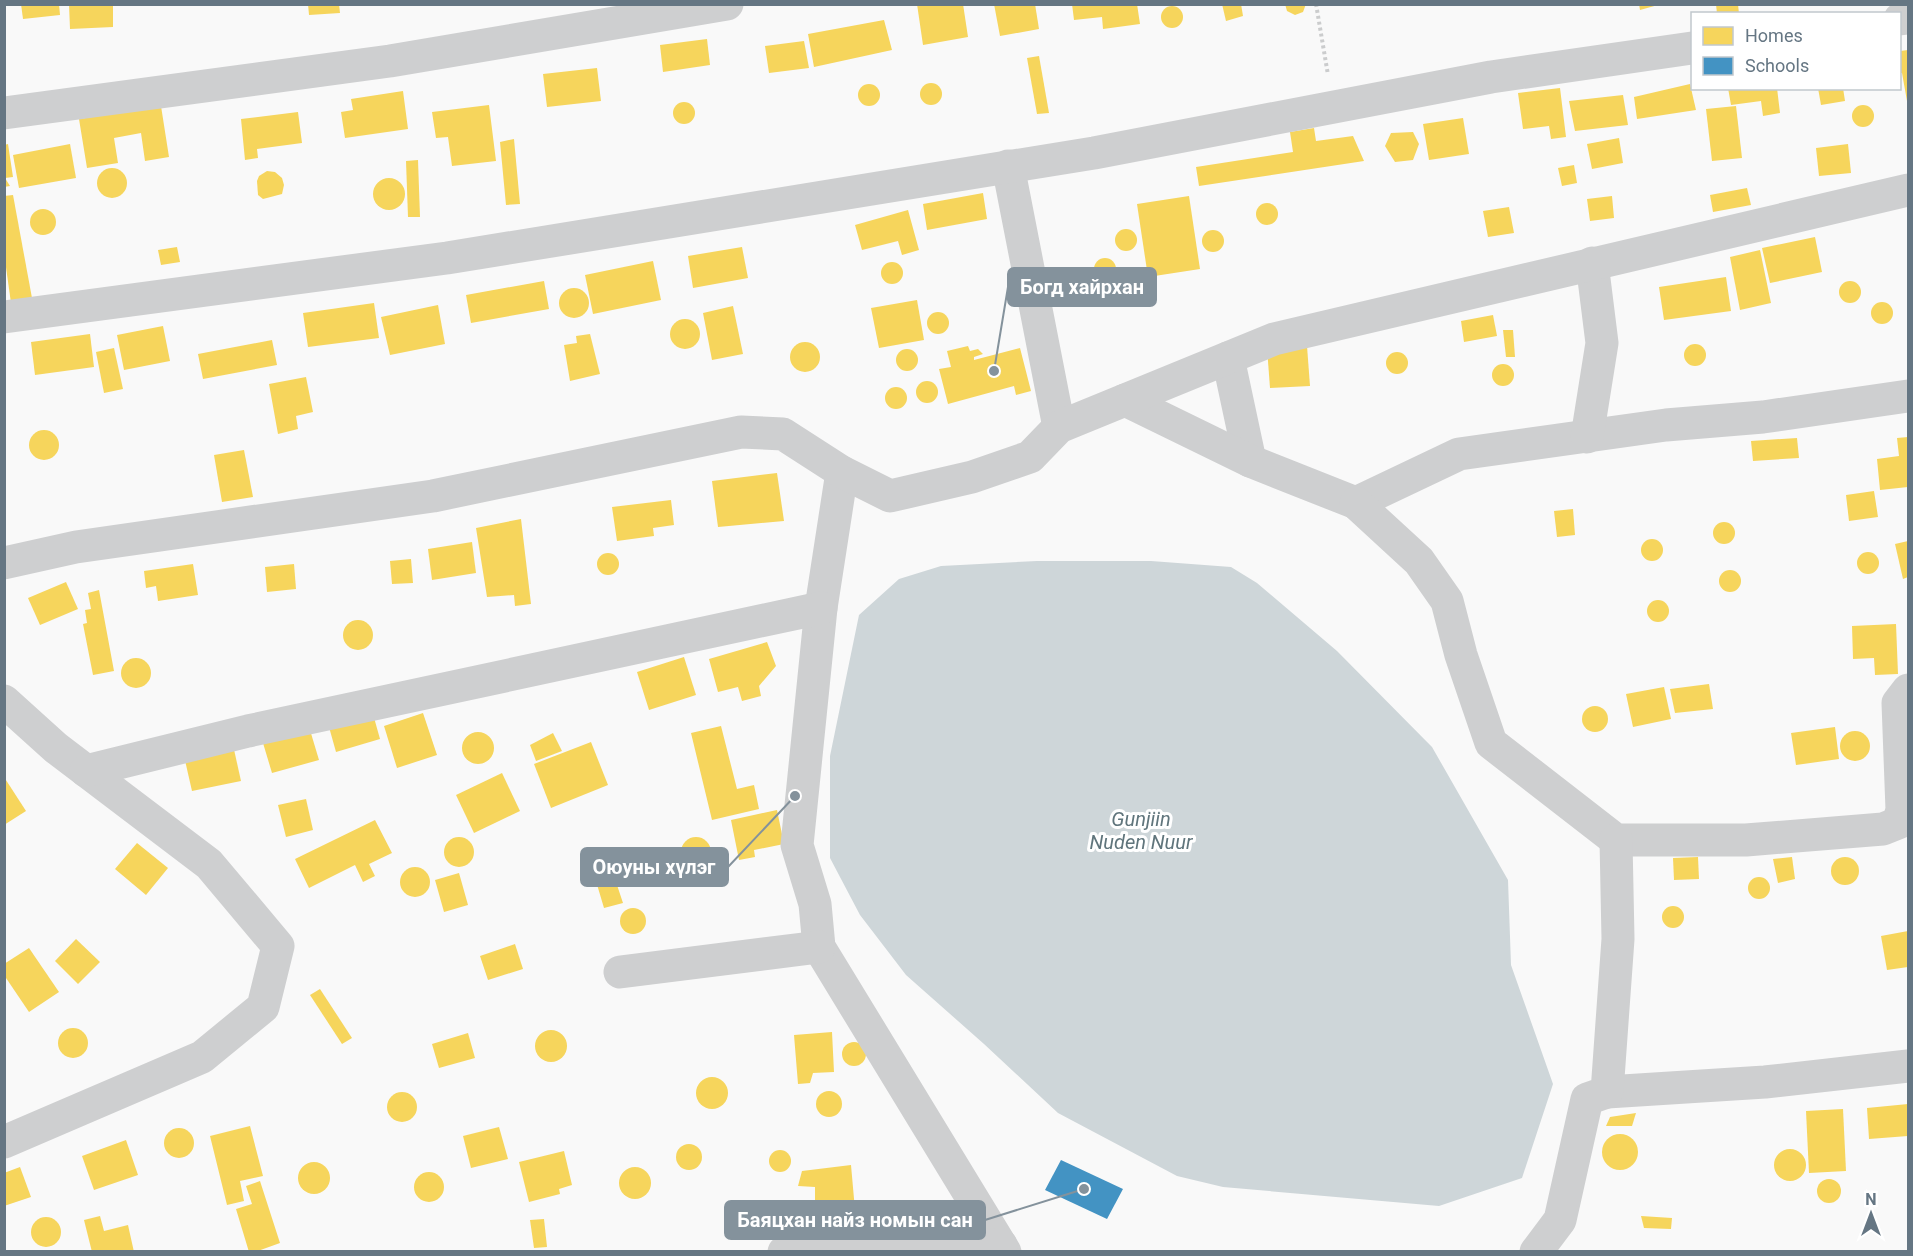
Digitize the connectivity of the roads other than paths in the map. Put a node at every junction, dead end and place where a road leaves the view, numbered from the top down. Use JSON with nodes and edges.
{"nodes":[{"id":1,"x":727,"y":4,"type":"edge"},
{"id":2,"x":1691,"y":48,"type":"edge"},
{"id":3,"x":4,"y":113,"type":"edge"},
{"id":4,"x":1008,"y":166,"type":"junction"},
{"id":5,"x":1908,"y":190,"type":"edge"},
{"id":6,"x":1592,"y":263,"type":"junction"},
{"id":7,"x":4,"y":317,"type":"edge"},
{"id":8,"x":1228,"y":358,"type":"junction"},
{"id":9,"x":1908,"y":396,"type":"edge"},
{"id":10,"x":1125,"y":400,"type":"junction"},
{"id":11,"x":1059,"y":427,"type":"junction"},
{"id":12,"x":1587,"y":437,"type":"junction"},
{"id":13,"x":1250,"y":461,"type":"junction"},
{"id":14,"x":842,"y":472,"type":"junction"},
{"id":15,"x":1356,"y":503,"type":"junction"},
{"id":16,"x":4,"y":563,"type":"edge"},
{"id":17,"x":821,"y":608,"type":"junction"},
{"id":18,"x":1908,"y":690,"type":"edge"},
{"id":19,"x":4,"y":701,"type":"edge"},
{"id":20,"x":86,"y":771,"type":"junction"},
{"id":21,"x":1616,"y":840,"type":"junction"},
{"id":22,"x":819,"y":947,"type":"junction"},
{"id":23,"x":620,"y":972,"type":"dead end"},
{"id":24,"x":1908,"y":1066,"type":"edge"},
{"id":25,"x":1607,"y":1092,"type":"junction"},
{"id":26,"x":4,"y":1142,"type":"edge"},
{"id":27,"x":1003,"y":1248,"type":"edge"},
{"id":28,"x":784,"y":1251,"type":"edge"},
{"id":29,"x":1536,"y":1251,"type":"edge"}],
"edges":[{"from":1,"to":3,"type":"street"},
{"from":2,"to":4,"type":"street"},
{"from":4,"to":7,"type":"street"},
{"from":4,"to":11,"type":"street"},
{"from":5,"to":6,"type":"street"},
{"from":6,"to":8,"type":"street"},
{"from":6,"to":12,"type":"street"},
{"from":8,"to":10,"type":"street"},
{"from":8,"to":13,"type":"street"},
{"from":9,"to":12,"type":"street"},
{"from":10,"to":11,"type":"street"},
{"from":10,"to":13,"type":"street"},
{"from":11,"to":14,"type":"street"},
{"from":12,"to":15,"type":"street"},
{"from":13,"to":15,"type":"street"},
{"from":14,"to":16,"type":"street"},
{"from":14,"to":17,"type":"street"},
{"from":15,"to":21,"type":"street"},
{"from":17,"to":20,"type":"street"},
{"from":17,"to":22,"type":"street"},
{"from":18,"to":21,"type":"street"},
{"from":19,"to":20,"type":"street"},
{"from":20,"to":26,"type":"street"},
{"from":21,"to":25,"type":"street"},
{"from":22,"to":23,"type":"street"},
{"from":22,"to":27,"type":"street"},
{"from":24,"to":25,"type":"street"},
{"from":25,"to":29,"type":"street"},
{"from":27,"to":28,"type":"street"}]}
